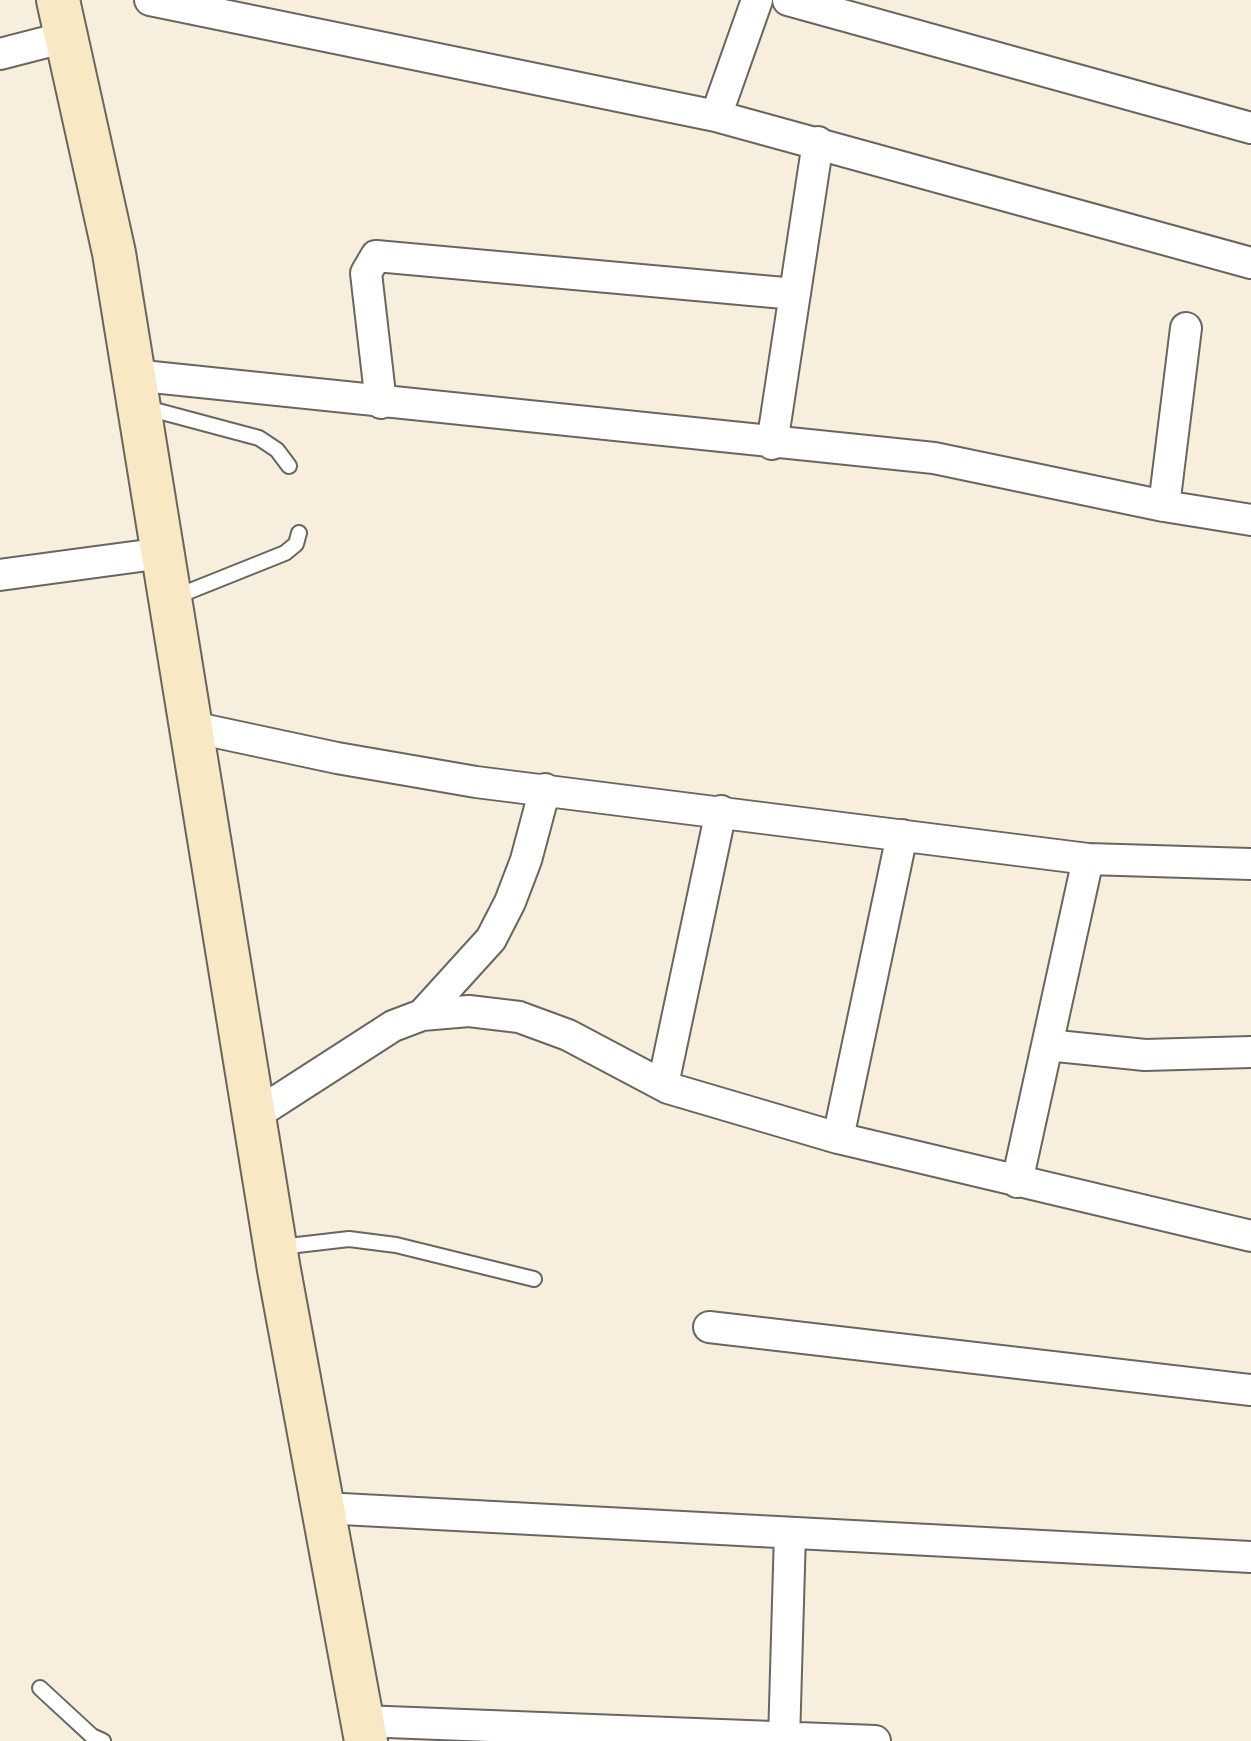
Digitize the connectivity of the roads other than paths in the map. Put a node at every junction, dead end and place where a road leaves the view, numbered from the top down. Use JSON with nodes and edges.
{"nodes":[{"id":1,"x":150,"y":0,"type":"edge"},
{"id":2,"x":757,"y":0,"type":"edge"},
{"id":3,"x":788,"y":0,"type":"edge"},
{"id":4,"x":62,"y":18,"type":"edge"},
{"id":5,"x":0,"y":54,"type":"edge"},
{"id":6,"x":716,"y":116,"type":"junction"},
{"id":7,"x":1251,"y":128,"type":"edge"},
{"id":8,"x":818,"y":142,"type":"junction"},
{"id":9,"x":1251,"y":263,"type":"edge"},
{"id":10,"x":795,"y":294,"type":"junction"},
{"id":11,"x":1186,"y":328,"type":"dead end"},
{"id":12,"x":136,"y":390,"type":"junction"},
{"id":13,"x":381,"y":403,"type":"junction"},
{"id":14,"x":772,"y":444,"type":"junction"},
{"id":15,"x":289,"y":466,"type":"dead end"},
{"id":16,"x":1164,"y":506,"type":"junction"},
{"id":17,"x":1251,"y":520,"type":"edge"},
{"id":18,"x":299,"y":533,"type":"dead end"},
{"id":19,"x":163,"y":553,"type":"junction"},
{"id":20,"x":0,"y":575,"type":"edge"},
{"id":21,"x":170,"y":599,"type":"junction"},
{"id":22,"x":192,"y":727,"type":"junction"},
{"id":23,"x":545,"y":789,"type":"junction"},
{"id":24,"x":721,"y":811,"type":"junction"},
{"id":25,"x":902,"y":835,"type":"junction"},
{"id":26,"x":1088,"y":859,"type":"junction"},
{"id":27,"x":1251,"y":864,"type":"edge"},
{"id":28,"x":422,"y":1015,"type":"junction"},
{"id":29,"x":1047,"y":1045,"type":"junction"},
{"id":30,"x":1251,"y":1052,"type":"edge"},
{"id":31,"x":668,"y":1088,"type":"junction"},
{"id":32,"x":255,"y":1115,"type":"junction"},
{"id":33,"x":838,"y":1138,"type":"junction"},
{"id":34,"x":1017,"y":1182,"type":"junction"},
{"id":35,"x":1251,"y":1236,"type":"edge"},
{"id":36,"x":276,"y":1248,"type":"junction"},
{"id":37,"x":534,"y":1279,"type":"dead end"},
{"id":38,"x":709,"y":1327,"type":"dead end"},
{"id":39,"x":1251,"y":1390,"type":"edge"},
{"id":40,"x":323,"y":1508,"type":"junction"},
{"id":41,"x":790,"y":1533,"type":"junction"},
{"id":42,"x":1251,"y":1557,"type":"edge"},
{"id":43,"x":40,"y":1688,"type":"dead end"},
{"id":44,"x":364,"y":1731,"type":"edge"},
{"id":45,"x":785,"y":1738,"type":"edge"},
{"id":46,"x":103,"y":1741,"type":"edge"},
{"id":47,"x":875,"y":1741,"type":"edge"}],
"edges":[{"from":1,"to":6,"type":"street"},
{"from":2,"to":6,"type":"street"},
{"from":3,"to":7,"type":"street"},
{"from":4,"to":5,"type":"street"},
{"from":4,"to":12,"type":"main road"},
{"from":6,"to":8,"type":"street"},
{"from":8,"to":9,"type":"street"},
{"from":8,"to":10,"type":"street"},
{"from":10,"to":13,"type":"street"},
{"from":10,"to":14,"type":"street"},
{"from":11,"to":16,"type":"street"},
{"from":12,"to":13,"type":"street"},
{"from":12,"to":15,"type":"lane"},
{"from":12,"to":19,"type":"main road"},
{"from":13,"to":14,"type":"street"},
{"from":14,"to":16,"type":"street"},
{"from":16,"to":17,"type":"street"},
{"from":18,"to":21,"type":"lane"},
{"from":19,"to":20,"type":"street"},
{"from":19,"to":21,"type":"main road"},
{"from":21,"to":22,"type":"main road"},
{"from":22,"to":23,"type":"street"},
{"from":22,"to":32,"type":"main road"},
{"from":23,"to":24,"type":"street"},
{"from":23,"to":28,"type":"street"},
{"from":24,"to":25,"type":"street"},
{"from":24,"to":31,"type":"street"},
{"from":25,"to":26,"type":"street"},
{"from":25,"to":33,"type":"street"},
{"from":26,"to":27,"type":"street"},
{"from":26,"to":29,"type":"street"},
{"from":28,"to":31,"type":"street"},
{"from":28,"to":32,"type":"street"},
{"from":29,"to":30,"type":"street"},
{"from":29,"to":34,"type":"street"},
{"from":31,"to":33,"type":"street"},
{"from":32,"to":36,"type":"main road"},
{"from":33,"to":34,"type":"street"},
{"from":34,"to":35,"type":"street"},
{"from":36,"to":37,"type":"lane"},
{"from":36,"to":40,"type":"main road"},
{"from":38,"to":39,"type":"street"},
{"from":40,"to":41,"type":"street"},
{"from":40,"to":44,"type":"main road"},
{"from":41,"to":42,"type":"street"},
{"from":41,"to":45,"type":"street"},
{"from":43,"to":46,"type":"lane"},
{"from":44,"to":45,"type":"street"},
{"from":45,"to":47,"type":"street"}]}
